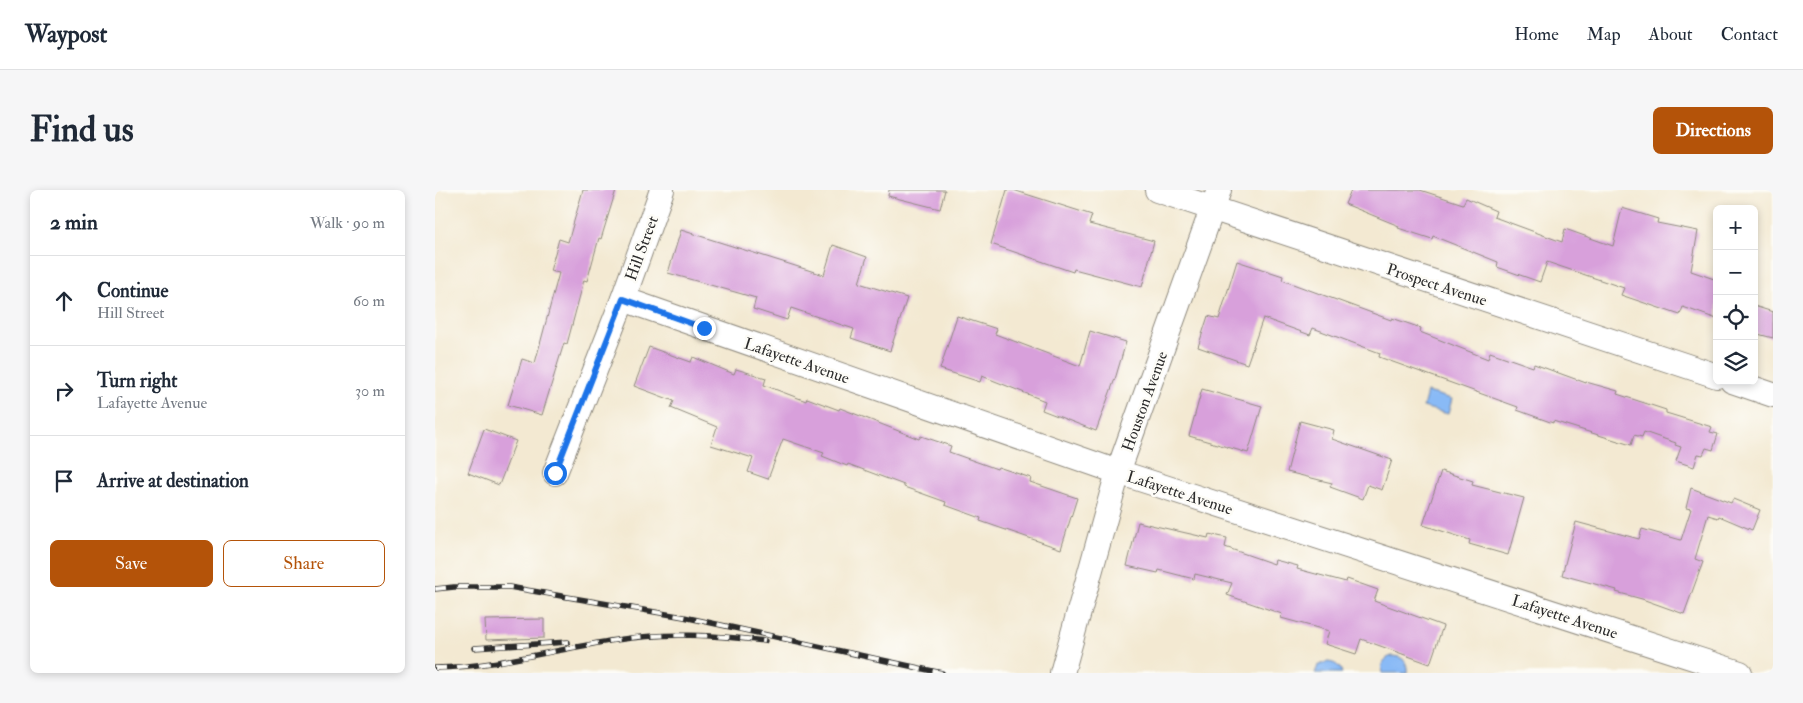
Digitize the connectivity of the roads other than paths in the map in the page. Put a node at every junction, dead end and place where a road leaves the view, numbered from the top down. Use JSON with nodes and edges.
{"nodes":[{"id":1,"x":662,"y":190,"type":"edge"},
{"id":2,"x":1157,"y":190,"type":"edge"},
{"id":3,"x":1216,"y":200,"type":"edge"},
{"id":4,"x":623,"y":299,"type":"junction"},
{"id":5,"x":1713,"y":375,"type":"edge"},
{"id":6,"x":1744,"y":385,"type":"edge"},
{"id":7,"x":1773,"y":395,"type":"edge"},
{"id":8,"x":1118,"y":472,"type":"junction"},
{"id":9,"x":555,"y":473,"type":"dead end"},
{"id":10,"x":1062,"y":673,"type":"edge"},
{"id":11,"x":1740,"y":673,"type":"edge"}],
"edges":[{"from":1,"to":4,"type":"street","name":"Hill Street"},
{"from":2,"to":3,"type":"street","name":"Prospect Avenue"},
{"from":3,"to":5,"type":"street","name":"Prospect Avenue"},
{"from":3,"to":8,"type":"street","name":"Houston Avenue"},
{"from":4,"to":8,"type":"street","name":"Lafayette Avenue"},
{"from":4,"to":9,"type":"street","name":"Hill Street"},
{"from":6,"to":7,"type":"street"},
{"from":8,"to":10,"type":"street","name":"Houston Avenue"},
{"from":8,"to":11,"type":"street","name":"Lafayette Avenue"}]}
